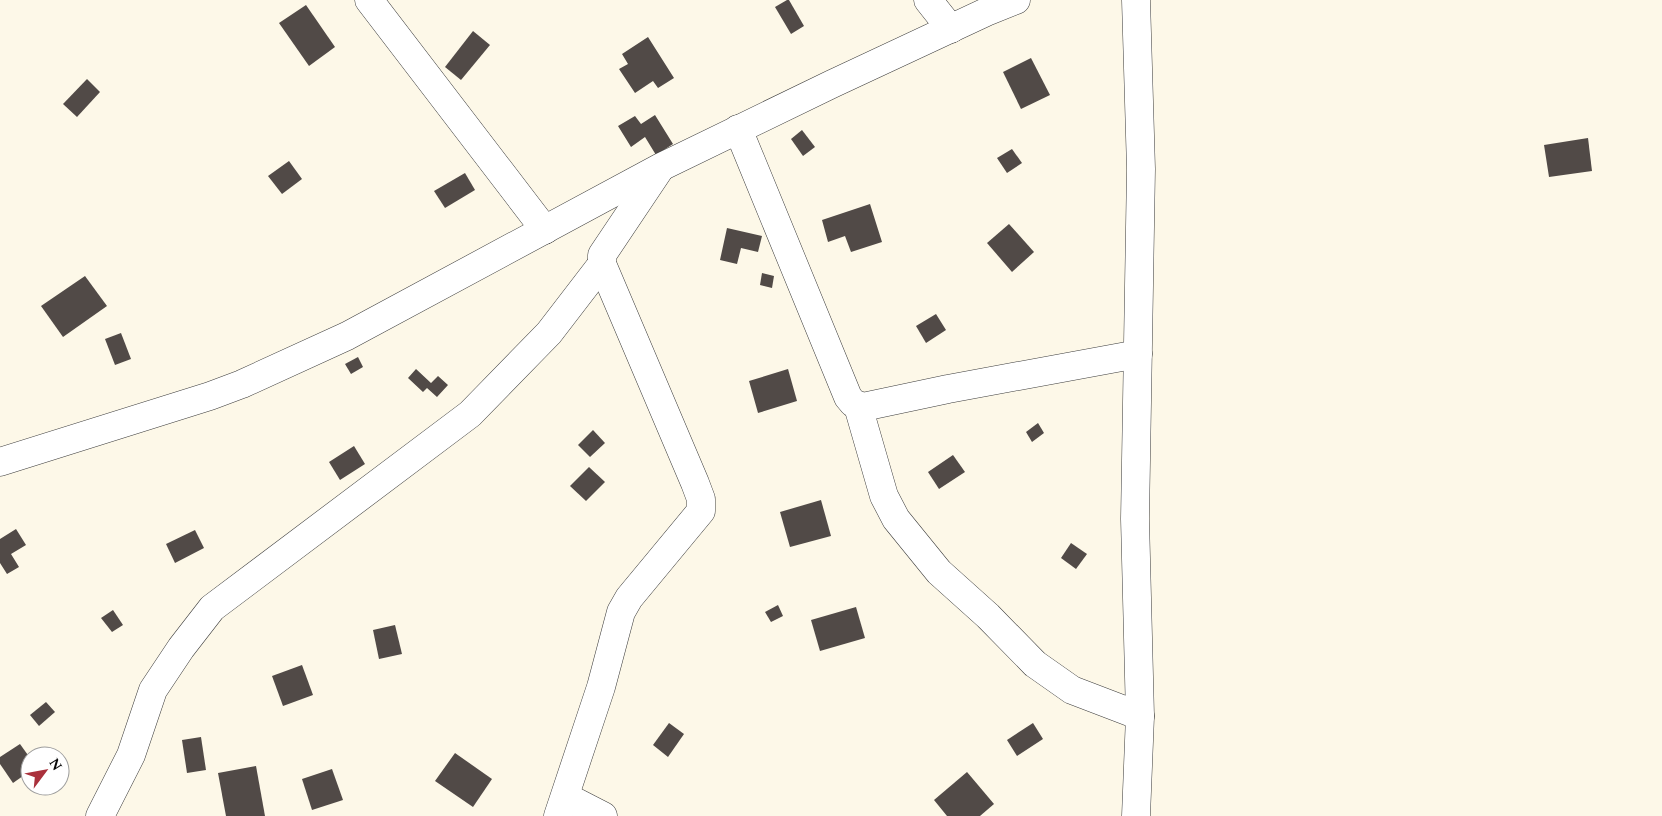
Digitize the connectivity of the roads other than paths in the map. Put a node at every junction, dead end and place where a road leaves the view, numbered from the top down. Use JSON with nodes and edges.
{"nodes":[{"id":1,"x":369,"y":0,"type":"edge"},
{"id":2,"x":928,"y":0,"type":"edge"},
{"id":3,"x":1016,"y":0,"type":"edge"},
{"id":4,"x":1136,"y":0,"type":"edge"},
{"id":5,"x":951,"y":29,"type":"junction"},
{"id":6,"x":738,"y":130,"type":"junction"},
{"id":7,"x":661,"y":167,"type":"junction"},
{"id":8,"x":545,"y":230,"type":"junction"},
{"id":9,"x":602,"y":264,"type":"junction"},
{"id":10,"x":1138,"y":354,"type":"junction"},
{"id":11,"x":858,"y":406,"type":"junction"},
{"id":12,"x":0,"y":462,"type":"edge"},
{"id":13,"x":1140,"y":716,"type":"junction"},
{"id":14,"x":562,"y":806,"type":"edge"},
{"id":15,"x":100,"y":816,"type":"edge"},
{"id":16,"x":603,"y":816,"type":"edge"},
{"id":17,"x":1136,"y":816,"type":"edge"}],
"edges":[{"from":1,"to":8,"type":"street"},
{"from":2,"to":5,"type":"street"},
{"from":3,"to":5,"type":"street"},
{"from":4,"to":10,"type":"street"},
{"from":5,"to":6,"type":"street"},
{"from":6,"to":7,"type":"street"},
{"from":6,"to":11,"type":"street"},
{"from":7,"to":8,"type":"street"},
{"from":7,"to":9,"type":"street"},
{"from":8,"to":12,"type":"street"},
{"from":9,"to":14,"type":"street"},
{"from":9,"to":15,"type":"street"},
{"from":10,"to":11,"type":"street"},
{"from":10,"to":13,"type":"street"},
{"from":11,"to":13,"type":"street"},
{"from":13,"to":17,"type":"street"},
{"from":14,"to":16,"type":"street"}]}
